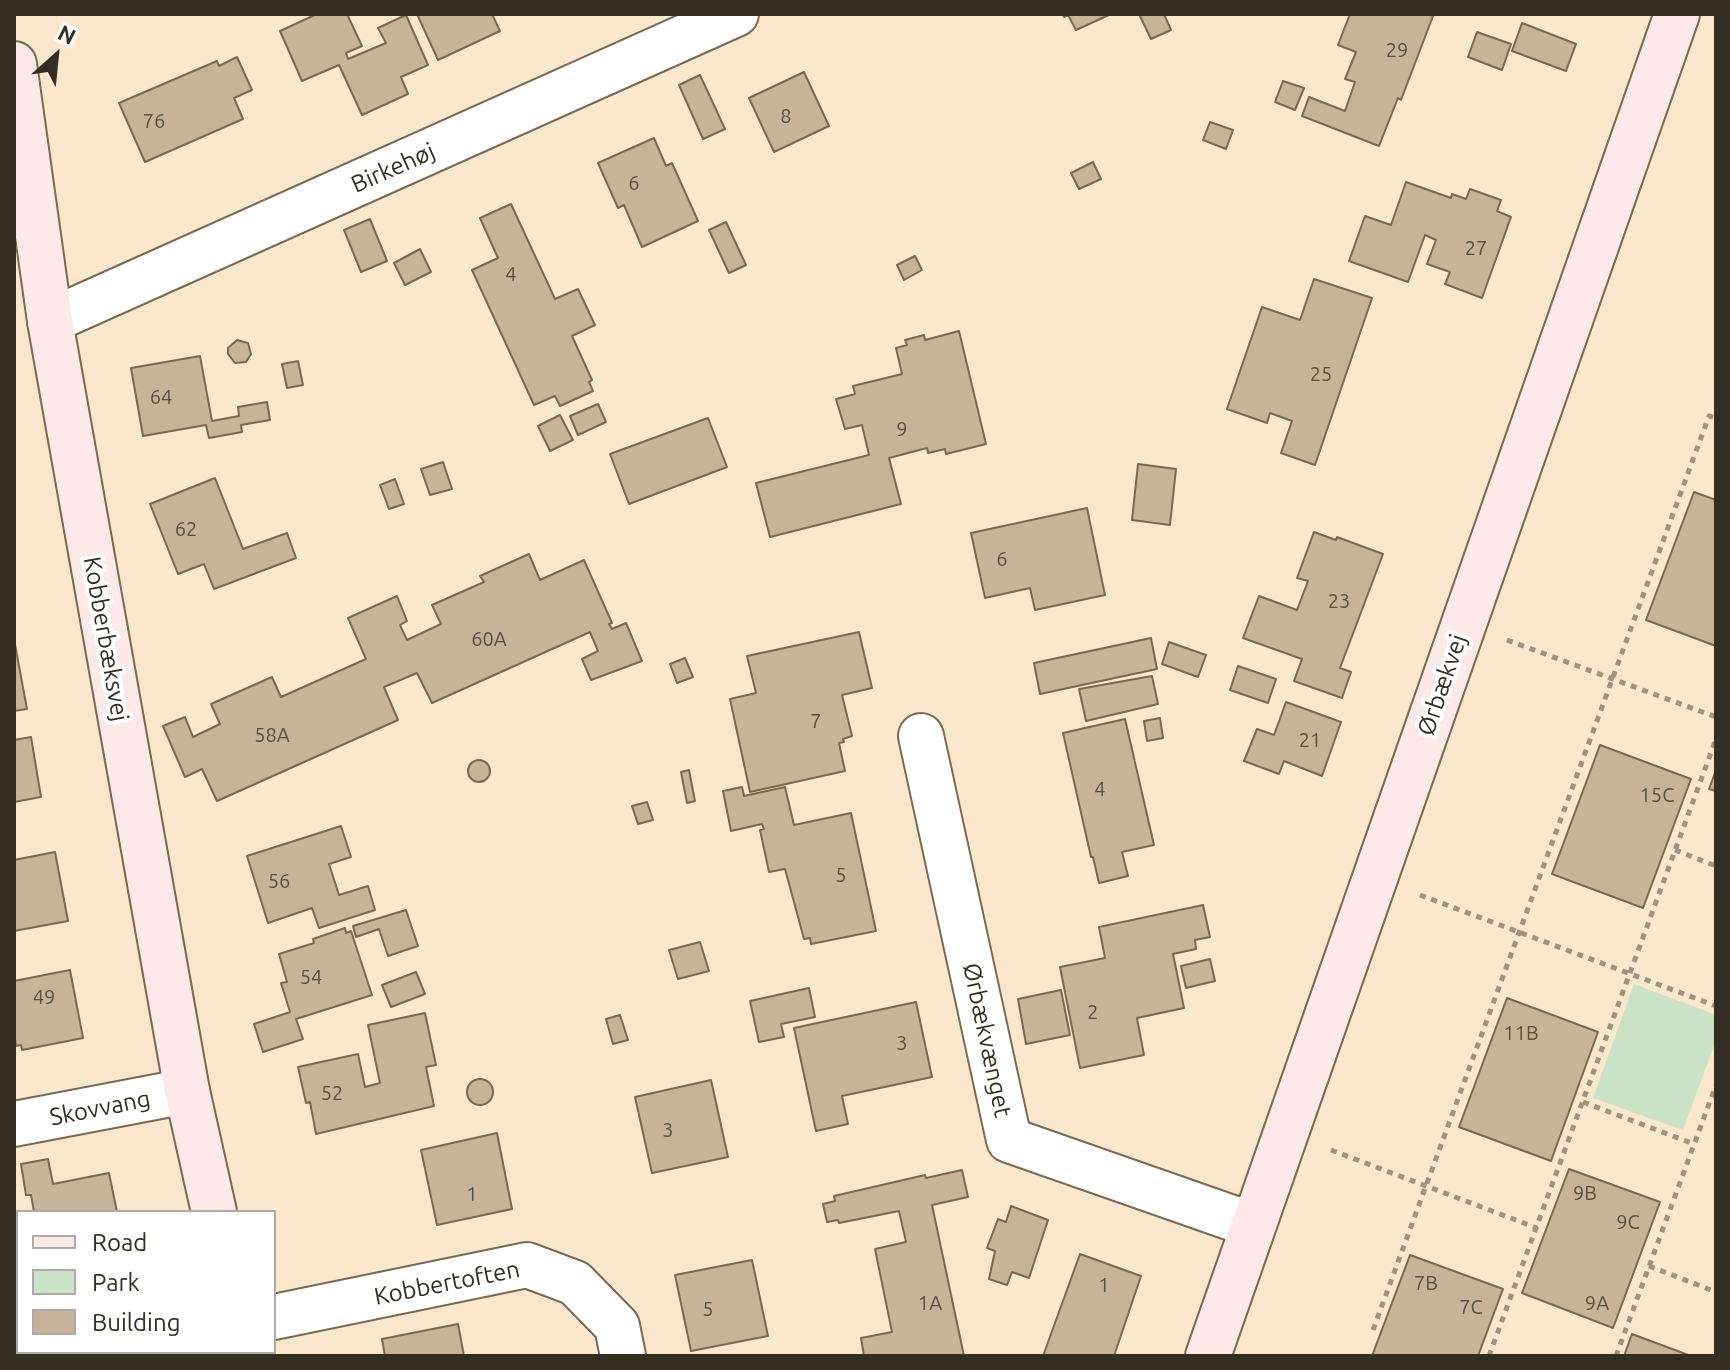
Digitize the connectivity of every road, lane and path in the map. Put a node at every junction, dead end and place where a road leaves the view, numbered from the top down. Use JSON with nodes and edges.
{"nodes":[{"id":1,"x":736,"y":14,"type":"edge"},
{"id":2,"x":1677,"y":14,"type":"edge"},
{"id":3,"x":14,"y":64,"type":"edge"},
{"id":4,"x":50,"y":321,"type":"junction"},
{"id":5,"x":1716,"y":418,"type":"edge"},
{"id":6,"x":1463,"y":623,"type":"junction"},
{"id":7,"x":1613,"y":679,"type":"junction"},
{"id":8,"x":1716,"y":717,"type":"edge"},
{"id":9,"x":921,"y":736,"type":"dead end"},
{"id":10,"x":1716,"y":739,"type":"edge"},
{"id":11,"x":1675,"y":850,"type":"junction"},
{"id":12,"x":1716,"y":866,"type":"edge"},
{"id":13,"x":1374,"y":878,"type":"junction"},
{"id":14,"x":1519,"y":932,"type":"junction"},
{"id":15,"x":1630,"y":974,"type":"junction"},
{"id":16,"x":1716,"y":1006,"type":"edge"},
{"id":17,"x":1716,"y":1085,"type":"edge"},
{"id":18,"x":187,"y":1091,"type":"junction"},
{"id":19,"x":1583,"y":1102,"type":"junction"},
{"id":20,"x":14,"y":1124,"type":"edge"},
{"id":21,"x":1285,"y":1132,"type":"junction"},
{"id":22,"x":1694,"y":1144,"type":"junction"},
{"id":23,"x":1426,"y":1186,"type":"junction"},
{"id":24,"x":214,"y":1210,"type":"edge"},
{"id":25,"x":1252,"y":1225,"type":"junction"},
{"id":26,"x":1537,"y":1228,"type":"junction"},
{"id":27,"x":1649,"y":1266,"type":"junction"},
{"id":28,"x":1716,"y":1292,"type":"edge"},
{"id":29,"x":276,"y":1317,"type":"edge"},
{"id":30,"x":1373,"y":1330,"type":"dead end"},
{"id":31,"x":623,"y":1356,"type":"edge"},
{"id":32,"x":1208,"y":1356,"type":"edge"},
{"id":33,"x":1489,"y":1356,"type":"edge"},
{"id":34,"x":1616,"y":1356,"type":"edge"}],
"edges":[{"from":1,"to":4,"type":"street","name":"Birkehøj"},
{"from":2,"to":6,"type":"street","name":"Ørbækvej"},
{"from":3,"to":4,"type":"street","name":"Kobberbæksvej"},
{"from":4,"to":18,"type":"street","name":"Kobberbæksvej"},
{"from":5,"to":7,"type":"path"},
{"from":6,"to":7,"type":"path"},
{"from":6,"to":13,"type":"street","name":"Ørbækvej"},
{"from":7,"to":8,"type":"path"},
{"from":7,"to":14,"type":"path"},
{"from":9,"to":25,"type":"street","name":"Ørbækvænget"},
{"from":10,"to":11,"type":"path"},
{"from":11,"to":12,"type":"path"},
{"from":11,"to":15,"type":"path"},
{"from":13,"to":14,"type":"path"},
{"from":13,"to":21,"type":"street","name":"Ørbækvej"},
{"from":14,"to":15,"type":"path"},
{"from":14,"to":23,"type":"path"},
{"from":15,"to":16,"type":"path"},
{"from":15,"to":19,"type":"path"},
{"from":17,"to":22,"type":"path"},
{"from":18,"to":20,"type":"street","name":"Skovvang"},
{"from":18,"to":24,"type":"street","name":"Kobberbæksvej"},
{"from":19,"to":22,"type":"path"},
{"from":19,"to":26,"type":"path"},
{"from":21,"to":23,"type":"path"},
{"from":21,"to":25,"type":"street","name":"Ørbækvej"},
{"from":22,"to":27,"type":"path"},
{"from":23,"to":26,"type":"path"},
{"from":23,"to":30,"type":"path"},
{"from":25,"to":32,"type":"street","name":"Ørbækvej"},
{"from":26,"to":33,"type":"path"},
{"from":27,"to":28,"type":"path"},
{"from":27,"to":34,"type":"path"},
{"from":29,"to":31,"type":"street","name":"Kobbertoften"}]}
